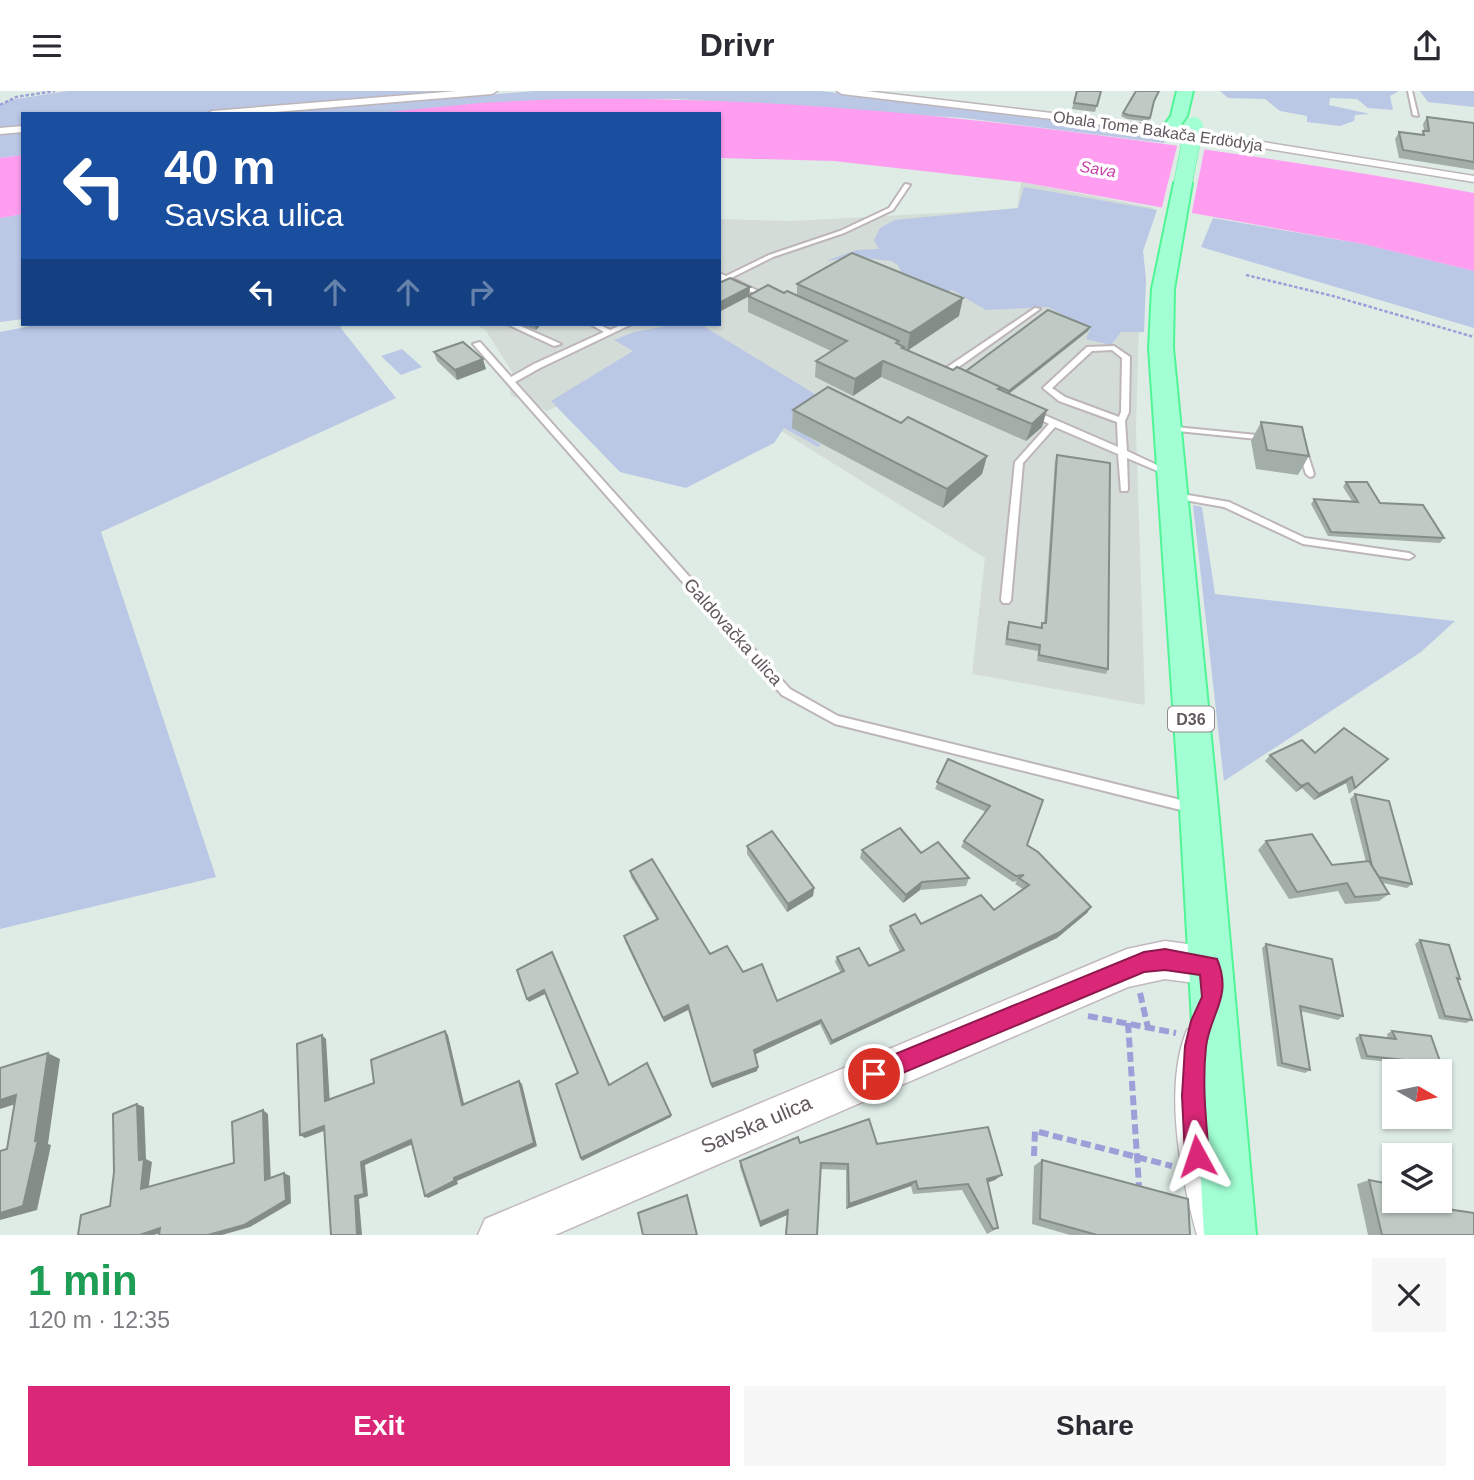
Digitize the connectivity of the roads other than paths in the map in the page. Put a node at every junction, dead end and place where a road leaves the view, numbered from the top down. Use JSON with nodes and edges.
{"nodes":[{"id":1,"x":492,"y":91,"type":"edge"},
{"id":2,"x":842,"y":91,"type":"edge"},
{"id":3,"x":1185,"y":91,"type":"edge"},
{"id":4,"x":1410,"y":91,"type":"edge"},
{"id":5,"x":866,"y":93,"type":"edge"},
{"id":6,"x":236,"y":112,"type":"edge"},
{"id":7,"x":1416,"y":115,"type":"dead end"},
{"id":8,"x":1196,"y":120,"type":"dead end"},
{"id":9,"x":21,"y":129,"type":"edge"},
{"id":10,"x":1169,"y":130,"type":"junction"},
{"id":11,"x":0,"y":131,"type":"edge"},
{"id":12,"x":1474,"y":179,"type":"edge"},
{"id":13,"x":907,"y":185,"type":"dead end"},
{"id":14,"x":721,"y":278,"type":"edge"},
{"id":15,"x":772,"y":298,"type":"edge"},
{"id":16,"x":1037,"y":309,"type":"dead end"},
{"id":17,"x":516,"y":326,"type":"edge"},
{"id":18,"x":597,"y":326,"type":"edge"},
{"id":19,"x":623,"y":326,"type":"edge"},
{"id":20,"x":609,"y":332,"type":"junction"},
{"id":21,"x":477,"y":344,"type":"dead end"},
{"id":22,"x":557,"y":344,"type":"dead end"},
{"id":23,"x":931,"y":369,"type":"edge"},
{"id":24,"x":943,"y":374,"type":"junction"},
{"id":25,"x":953,"y":379,"type":"edge"},
{"id":26,"x":510,"y":381,"type":"junction"},
{"id":27,"x":1028,"y":412,"type":"edge"},
{"id":28,"x":1121,"y":421,"type":"junction"},
{"id":29,"x":1054,"y":423,"type":"junction"},
{"id":30,"x":1166,"y":428,"type":"junction"},
{"id":31,"x":1273,"y":439,"type":"edge"},
{"id":32,"x":1300,"y":441,"type":"edge"},
{"id":33,"x":1124,"y":453,"type":"junction"},
{"id":34,"x":1310,"y":474,"type":"edge"},
{"id":35,"x":1171,"y":484,"type":"junction"},
{"id":36,"x":1124,"y":489,"type":"dead end"},
{"id":37,"x":1409,"y":556,"type":"dead end"},
{"id":38,"x":1006,"y":600,"type":"dead end"},
{"id":39,"x":1199,"y":809,"type":"junction"},
{"id":40,"x":1211,"y":983,"type":"junction"},
{"id":41,"x":501,"y":1235,"type":"edge"},
{"id":42,"x":1213,"y":1235,"type":"edge"},
{"id":43,"x":1230,"y":1235,"type":"edge"}],
"edges":[{"from":1,"to":6,"type":"street"},
{"from":2,"to":5,"type":"street","name":"Obala Tome Bakača Erdödyja"},
{"from":3,"to":10,"type":"main road"},
{"from":4,"to":7,"type":"lane"},
{"from":5,"to":10,"type":"street","name":"Obala Tome Bakača Erdödyja"},
{"from":8,"to":30,"type":"main road","number":"D36","bridge":true},
{"from":9,"to":11,"type":"street"},
{"from":10,"to":12,"type":"street","name":"Obala Tome Bakača Erdödyja"},
{"from":13,"to":14,"type":"lane"},
{"from":14,"to":15,"type":"lane"},
{"from":16,"to":24,"type":"lane"},
{"from":17,"to":22,"type":"lane"},
{"from":18,"to":20,"type":"lane"},
{"from":19,"to":20,"type":"lane"},
{"from":20,"to":26,"type":"lane"},
{"from":21,"to":26,"type":"lane","name":"Galdovačka ulica"},
{"from":23,"to":24,"type":"lane"},
{"from":24,"to":25,"type":"lane"},
{"from":26,"to":39,"type":"lane","name":"Galdovačka ulica"},
{"from":27,"to":29,"type":"lane"},
{"from":28,"to":28,"type":"lane"},
{"from":28,"to":33,"type":"lane"},
{"from":29,"to":33,"type":"lane"},
{"from":29,"to":38,"type":"lane"},
{"from":30,"to":31,"type":"lane"},
{"from":30,"to":35,"type":"main road","number":"D36"},
{"from":32,"to":34,"type":"lane"},
{"from":33,"to":35,"type":"lane"},
{"from":33,"to":36,"type":"lane"},
{"from":35,"to":37,"type":"lane"},
{"from":35,"to":39,"type":"main road","number":"D36"},
{"from":39,"to":40,"type":"main road","number":"D36"},
{"from":40,"to":41,"type":"main road","name":"Savska ulica"},
{"from":40,"to":42,"type":"street"},
{"from":40,"to":43,"type":"main road","number":"D36"}]}
